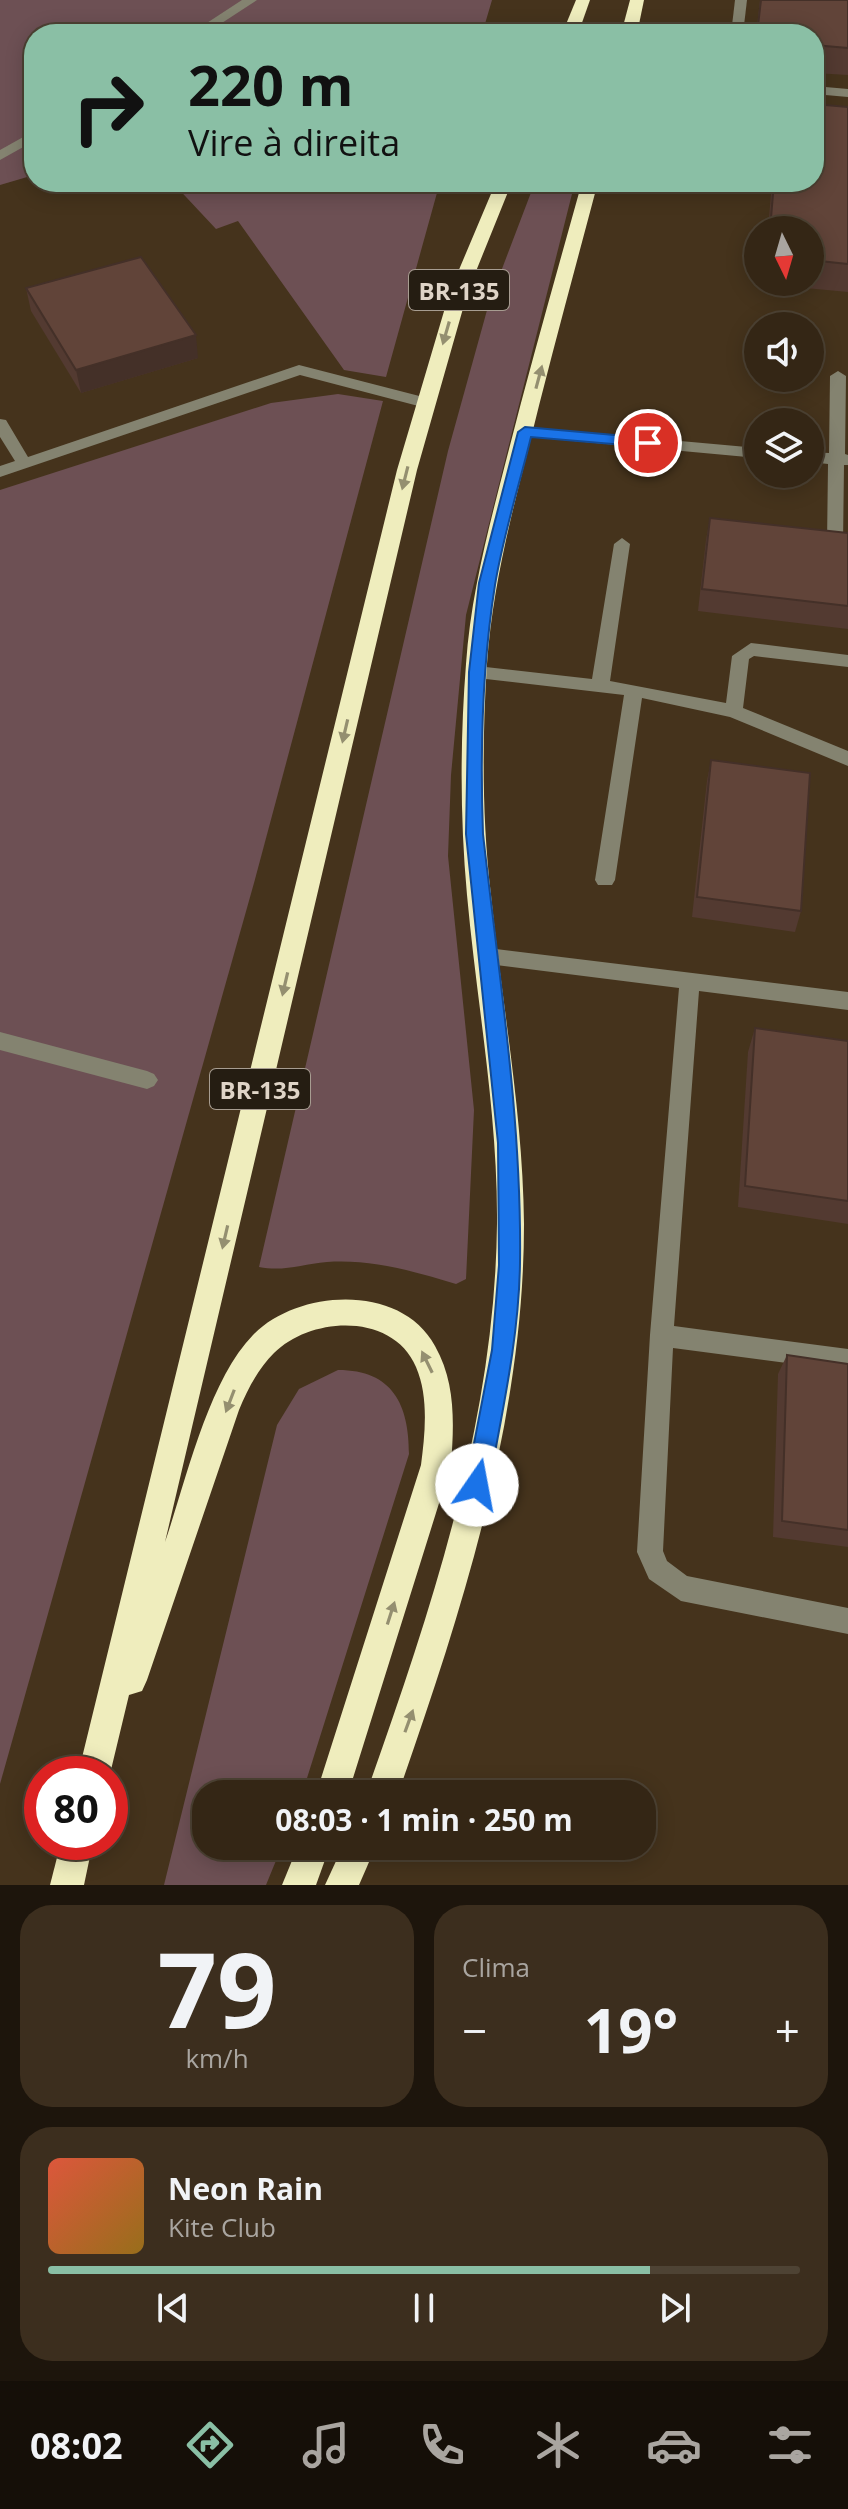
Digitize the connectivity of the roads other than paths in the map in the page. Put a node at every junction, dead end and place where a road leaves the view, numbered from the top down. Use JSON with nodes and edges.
{"nodes":[{"id":1,"x":251,"y":0,"type":"edge"},
{"id":2,"x":583,"y":0,"type":"edge"},
{"id":3,"x":637,"y":0,"type":"edge"},
{"id":4,"x":741,"y":0,"type":"edge"},
{"id":5,"x":212,"y":24,"type":"edge"},
{"id":6,"x":574,"y":24,"type":"edge"},
{"id":7,"x":631,"y":24,"type":"edge"},
{"id":8,"x":738,"y":24,"type":"edge"},
{"id":9,"x":824,"y":91,"type":"edge"},
{"id":10,"x":848,"y":93,"type":"edge"},
{"id":11,"x":24,"y":141,"type":"edge"},
{"id":12,"x":0,"y":156,"type":"edge"},
{"id":13,"x":500,"y":192,"type":"edge"},
{"id":14,"x":587,"y":192,"type":"edge"},
{"id":15,"x":838,"y":376,"type":"dead end"},
{"id":16,"x":426,"y":403,"type":"junction"},
{"id":17,"x":0,"y":424,"type":"edge"},
{"id":18,"x":525,"y":432,"type":"junction"},
{"id":19,"x":744,"y":452,"type":"edge"},
{"id":20,"x":843,"y":460,"type":"edge"},
{"id":21,"x":25,"y":464,"type":"junction"},
{"id":22,"x":0,"y":472,"type":"edge"},
{"id":23,"x":622,"y":544,"type":"dead end"},
{"id":24,"x":835,"y":544,"type":"edge"},
{"id":25,"x":848,"y":661,"type":"edge"},
{"id":26,"x":477,"y":672,"type":"junction"},
{"id":27,"x":600,"y":685,"type":"junction"},
{"id":28,"x":634,"y":690,"type":"junction"},
{"id":29,"x":734,"y":711,"type":"junction"},
{"id":30,"x":848,"y":759,"type":"edge"},
{"id":31,"x":605,"y":880,"type":"dead end"},
{"id":32,"x":488,"y":956,"type":"junction"},
{"id":33,"x":690,"y":981,"type":"junction"},
{"id":34,"x":848,"y":1001,"type":"edge"},
{"id":35,"x":0,"y":1041,"type":"edge"},
{"id":36,"x":147,"y":1080,"type":"dead end"},
{"id":37,"x":662,"y":1335,"type":"junction"},
{"id":38,"x":848,"y":1360,"type":"edge"},
{"id":39,"x":848,"y":1621,"type":"edge"},
{"id":40,"x":100,"y":1756,"type":"edge"},
{"id":41,"x":102,"y":1756,"type":"edge"},
{"id":42,"x":337,"y":1780,"type":"edge"},
{"id":43,"x":387,"y":1780,"type":"edge"},
{"id":44,"x":73,"y":1860,"type":"edge"},
{"id":45,"x":309,"y":1860,"type":"edge"},
{"id":46,"x":354,"y":1860,"type":"edge"},
{"id":47,"x":67,"y":1885,"type":"edge"},
{"id":48,"x":299,"y":1885,"type":"edge"},
{"id":49,"x":342,"y":1885,"type":"edge"}],
"edges":[{"from":1,"to":5,"type":"lane"},
{"from":2,"to":6,"type":"highway"},
{"from":3,"to":7,"type":"highway"},
{"from":4,"to":8,"type":"lane"},
{"from":9,"to":10,"type":"lane"},
{"from":11,"to":12,"type":"lane"},
{"from":13,"to":16,"type":"highway","number":"BR-135","one_way":true},
{"from":18,"to":14,"type":"highway","one_way":true},
{"from":15,"to":20,"type":"lane"},
{"from":16,"to":21,"type":"lane"},
{"from":16,"to":40,"type":"highway","number":"BR-135","one_way":true},
{"from":17,"to":21,"type":"lane"},
{"from":18,"to":19,"type":"lane"},
{"from":18,"to":26,"type":"highway"},
{"from":20,"to":24,"type":"lane"},
{"from":21,"to":22,"type":"lane"},
{"from":23,"to":27,"type":"lane"},
{"from":25,"to":29,"type":"lane"},
{"from":26,"to":27,"type":"lane"},
{"from":26,"to":32,"type":"highway"},
{"from":27,"to":28,"type":"lane"},
{"from":28,"to":29,"type":"lane"},
{"from":28,"to":31,"type":"lane"},
{"from":29,"to":30,"type":"lane"},
{"from":32,"to":33,"type":"lane"},
{"from":43,"to":32,"type":"highway","one_way":true},
{"from":33,"to":34,"type":"lane"},
{"from":33,"to":37,"type":"lane"},
{"from":35,"to":36,"type":"lane"},
{"from":37,"to":38,"type":"lane"},
{"from":37,"to":39,"type":"lane"},
{"from":42,"to":41,"type":"highway","one_way":true},
{"from":44,"to":47,"type":"highway"},
{"from":45,"to":48,"type":"highway"},
{"from":46,"to":49,"type":"highway"}]}
